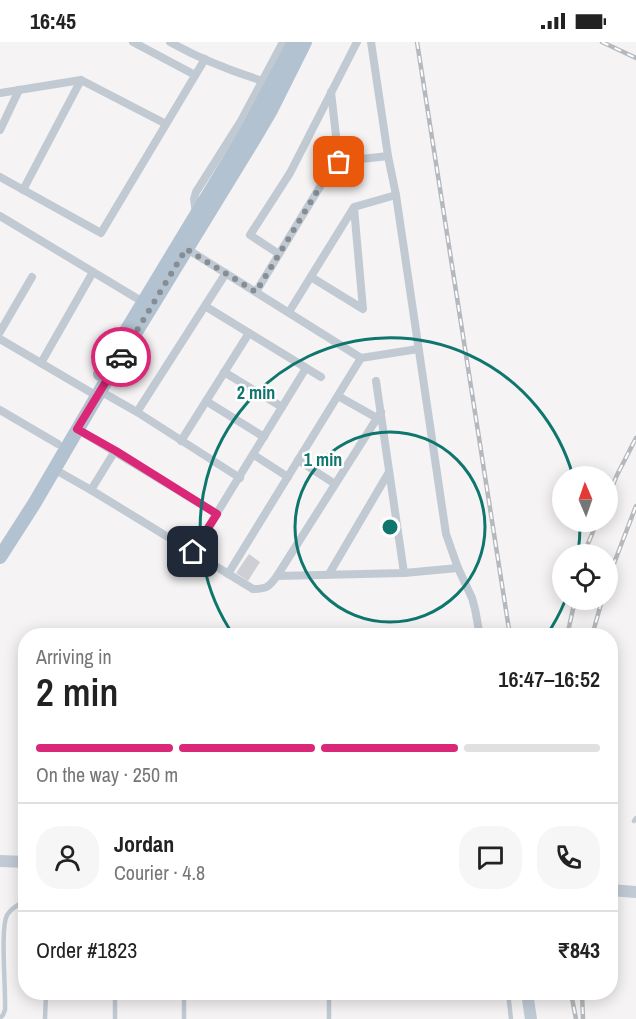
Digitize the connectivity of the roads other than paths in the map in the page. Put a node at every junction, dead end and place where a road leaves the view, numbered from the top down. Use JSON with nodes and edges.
{"nodes":[{"id":1,"x":133,"y":42,"type":"edge"},
{"id":2,"x":170,"y":42,"type":"edge"},
{"id":3,"x":283,"y":42,"type":"edge"},
{"id":4,"x":294,"y":42,"type":"edge"},
{"id":5,"x":305,"y":42,"type":"edge"},
{"id":6,"x":357,"y":42,"type":"edge"},
{"id":7,"x":371,"y":42,"type":"edge"},
{"id":8,"x":184,"y":45,"type":"edge"},
{"id":9,"x":205,"y":59,"type":"junction"},
{"id":10,"x":195,"y":75,"type":"junction"},
{"id":11,"x":81,"y":80,"type":"junction"},
{"id":12,"x":263,"y":81,"type":"junction"},
{"id":13,"x":19,"y":90,"type":"junction"},
{"id":14,"x":332,"y":92,"type":"junction"},
{"id":15,"x":0,"y":93,"type":"edge"},
{"id":16,"x":166,"y":124,"type":"junction"},
{"id":17,"x":0,"y":130,"type":"edge"},
{"id":18,"x":388,"y":156,"type":"junction"},
{"id":19,"x":339,"y":162,"type":"junction"},
{"id":20,"x":0,"y":177,"type":"edge"},
{"id":21,"x":23,"y":190,"type":"junction"},
{"id":22,"x":396,"y":195,"type":"junction"},
{"id":23,"x":211,"y":200,"type":"junction"},
{"id":24,"x":354,"y":207,"type":"junction"},
{"id":25,"x":196,"y":214,"type":"junction"},
{"id":26,"x":0,"y":216,"type":"edge"},
{"id":27,"x":186,"y":249,"type":"junction"},
{"id":28,"x":279,"y":254,"type":"junction"},
{"id":29,"x":93,"y":272,"type":"junction"},
{"id":30,"x":226,"y":273,"type":"junction"},
{"id":31,"x":32,"y":277,"type":"dead end"},
{"id":32,"x":311,"y":277,"type":"junction"},
{"id":33,"x":256,"y":292,"type":"junction"},
{"id":34,"x":143,"y":302,"type":"junction"},
{"id":35,"x":205,"y":306,"type":"junction"},
{"id":36,"x":289,"y":312,"type":"junction"},
{"id":37,"x":0,"y":332,"type":"edge"},
{"id":38,"x":249,"y":333,"type":"junction"},
{"id":39,"x":0,"y":339,"type":"edge"},
{"id":40,"x":418,"y":349,"type":"junction"},
{"id":41,"x":361,"y":358,"type":"junction"},
{"id":42,"x":41,"y":363,"type":"junction"},
{"id":43,"x":306,"y":368,"type":"junction"},
{"id":44,"x":224,"y":372,"type":"junction"},
{"id":45,"x":321,"y":377,"type":"dead end"},
{"id":46,"x":376,"y":381,"type":"dead end"},
{"id":47,"x":96,"y":393,"type":"junction"},
{"id":48,"x":338,"y":396,"type":"junction"},
{"id":49,"x":206,"y":401,"type":"junction"},
{"id":50,"x":282,"y":407,"type":"junction"},
{"id":51,"x":0,"y":410,"type":"edge"},
{"id":52,"x":137,"y":412,"type":"junction"},
{"id":53,"x":379,"y":415,"type":"junction"},
{"id":54,"x":77,"y":429,"type":"junction"},
{"id":55,"x":264,"y":437,"type":"junction"},
{"id":56,"x":181,"y":441,"type":"junction"},
{"id":57,"x":58,"y":444,"type":"junction"},
{"id":58,"x":116,"y":451,"type":"junction"},
{"id":59,"x":254,"y":455,"type":"junction"},
{"id":60,"x":298,"y":460,"type":"junction"},
{"id":61,"x":53,"y":470,"type":"junction"},
{"id":62,"x":389,"y":472,"type":"junction"},
{"id":63,"x":288,"y":477,"type":"junction"},
{"id":64,"x":240,"y":478,"type":"junction"},
{"id":65,"x":335,"y":484,"type":"junction"},
{"id":66,"x":91,"y":490,"type":"junction"},
{"id":67,"x":217,"y":514,"type":"junction"},
{"id":68,"x":0,"y":541,"type":"edge"},
{"id":69,"x":193,"y":552,"type":"junction"},
{"id":70,"x":0,"y":557,"type":"edge"},
{"id":71,"x":458,"y":568,"type":"junction"},
{"id":72,"x":404,"y":573,"type":"junction"},
{"id":73,"x":228,"y":574,"type":"junction"},
{"id":74,"x":329,"y":574,"type":"junction"},
{"id":75,"x":277,"y":576,"type":"junction"},
{"id":76,"x":479,"y":628,"type":"edge"},
{"id":77,"x":0,"y":861,"type":"edge"},
{"id":78,"x":18,"y":862,"type":"edge"},
{"id":79,"x":618,"y":891,"type":"edge"},
{"id":80,"x":636,"y":892,"type":"edge"},
{"id":81,"x":18,"y":905,"type":"edge"},
{"id":82,"x":46,"y":1000,"type":"edge"},
{"id":83,"x":115,"y":1000,"type":"edge"},
{"id":84,"x":184,"y":1000,"type":"edge"},
{"id":85,"x":328,"y":1000,"type":"edge"},
{"id":86,"x":509,"y":1000,"type":"edge"},
{"id":87,"x":528,"y":1000,"type":"edge"},
{"id":88,"x":0,"y":1018,"type":"edge"},
{"id":89,"x":45,"y":1019,"type":"edge"},
{"id":90,"x":115,"y":1019,"type":"edge"},
{"id":91,"x":184,"y":1019,"type":"edge"},
{"id":92,"x":329,"y":1019,"type":"edge"},
{"id":93,"x":511,"y":1019,"type":"edge"},
{"id":94,"x":531,"y":1019,"type":"edge"}],
"edges":[{"from":1,"to":10,"type":"street"},
{"from":2,"to":8,"type":"street"},
{"from":3,"to":12,"type":"street"},
{"from":4,"to":23,"type":"main road"},
{"from":5,"to":23,"type":"main road"},
{"from":6,"to":14,"type":"street"},
{"from":7,"to":18,"type":"street"},
{"from":8,"to":9,"type":"street"},
{"from":9,"to":10,"type":"street"},
{"from":9,"to":12,"type":"street"},
{"from":10,"to":16,"type":"street"},
{"from":11,"to":13,"type":"street"},
{"from":11,"to":16,"type":"street"},
{"from":11,"to":21,"type":"street"},
{"from":12,"to":25,"type":"street"},
{"from":13,"to":15,"type":"street"},
{"from":13,"to":17,"type":"street"},
{"from":14,"to":19,"type":"street"},
{"from":14,"to":28,"type":"street"},
{"from":16,"to":21,"type":"street"},
{"from":18,"to":19,"type":"street"},
{"from":18,"to":22,"type":"street"},
{"from":19,"to":28,"type":"street"},
{"from":20,"to":21,"type":"street"},
{"from":22,"to":24,"type":"street"},
{"from":22,"to":40,"type":"street"},
{"from":23,"to":25,"type":"main road"},
{"from":23,"to":27,"type":"main road"},
{"from":24,"to":32,"type":"street"},
{"from":24,"to":32,"type":"street"},
{"from":25,"to":34,"type":"main road"},
{"from":26,"to":29,"type":"street"},
{"from":27,"to":30,"type":"street"},
{"from":27,"to":47,"type":"main road"},
{"from":28,"to":33,"type":"street"},
{"from":29,"to":34,"type":"street"},
{"from":29,"to":42,"type":"street"},
{"from":30,"to":33,"type":"street"},
{"from":30,"to":35,"type":"street"},
{"from":31,"to":37,"type":"street"},
{"from":32,"to":36,"type":"street"},
{"from":33,"to":36,"type":"street"},
{"from":34,"to":47,"type":"main road"},
{"from":35,"to":38,"type":"street"},
{"from":35,"to":52,"type":"street"},
{"from":36,"to":41,"type":"street"},
{"from":38,"to":43,"type":"street"},
{"from":38,"to":44,"type":"street"},
{"from":39,"to":42,"type":"street"},
{"from":40,"to":41,"type":"street"},
{"from":40,"to":71,"type":"street"},
{"from":41,"to":48,"type":"street"},
{"from":42,"to":47,"type":"street"},
{"from":43,"to":45,"type":"street"},
{"from":43,"to":50,"type":"street"},
{"from":44,"to":49,"type":"street"},
{"from":44,"to":50,"type":"street"},
{"from":46,"to":53,"type":"street"},
{"from":47,"to":52,"type":"street"},
{"from":47,"to":54,"type":"main road"},
{"from":47,"to":57,"type":"main road"},
{"from":48,"to":53,"type":"street"},
{"from":48,"to":60,"type":"street"},
{"from":49,"to":55,"type":"street"},
{"from":49,"to":56,"type":"street"},
{"from":50,"to":55,"type":"street"},
{"from":51,"to":57,"type":"street"},
{"from":52,"to":56,"type":"street"},
{"from":53,"to":62,"type":"street"},
{"from":53,"to":65,"type":"street"},
{"from":54,"to":58,"type":"street"},
{"from":54,"to":61,"type":"main road"},
{"from":55,"to":59,"type":"street"},
{"from":56,"to":64,"type":"street"},
{"from":57,"to":68,"type":"main road"},
{"from":58,"to":66,"type":"street"},
{"from":58,"to":67,"type":"street"},
{"from":59,"to":63,"type":"street"},
{"from":59,"to":64,"type":"street"},
{"from":60,"to":63,"type":"street"},
{"from":60,"to":65,"type":"street"},
{"from":61,"to":66,"type":"street"},
{"from":61,"to":70,"type":"main road"},
{"from":62,"to":72,"type":"street"},
{"from":62,"to":74,"type":"street"},
{"from":63,"to":73,"type":"street"},
{"from":64,"to":67,"type":"street"},
{"from":65,"to":75,"type":"street"},
{"from":66,"to":69,"type":"street"},
{"from":67,"to":69,"type":"street"},
{"from":69,"to":73,"type":"street"},
{"from":71,"to":72,"type":"street"},
{"from":71,"to":76,"type":"street"},
{"from":72,"to":74,"type":"street"},
{"from":73,"to":75,"type":"street"},
{"from":74,"to":75,"type":"street"},
{"from":77,"to":78,"type":"street"},
{"from":79,"to":80,"type":"street"},
{"from":81,"to":88,"type":"lane"},
{"from":82,"to":89,"type":"lane"},
{"from":83,"to":90,"type":"lane"},
{"from":84,"to":91,"type":"lane"},
{"from":85,"to":92,"type":"lane"},
{"from":86,"to":93,"type":"lane"},
{"from":87,"to":94,"type":"street"}]}
